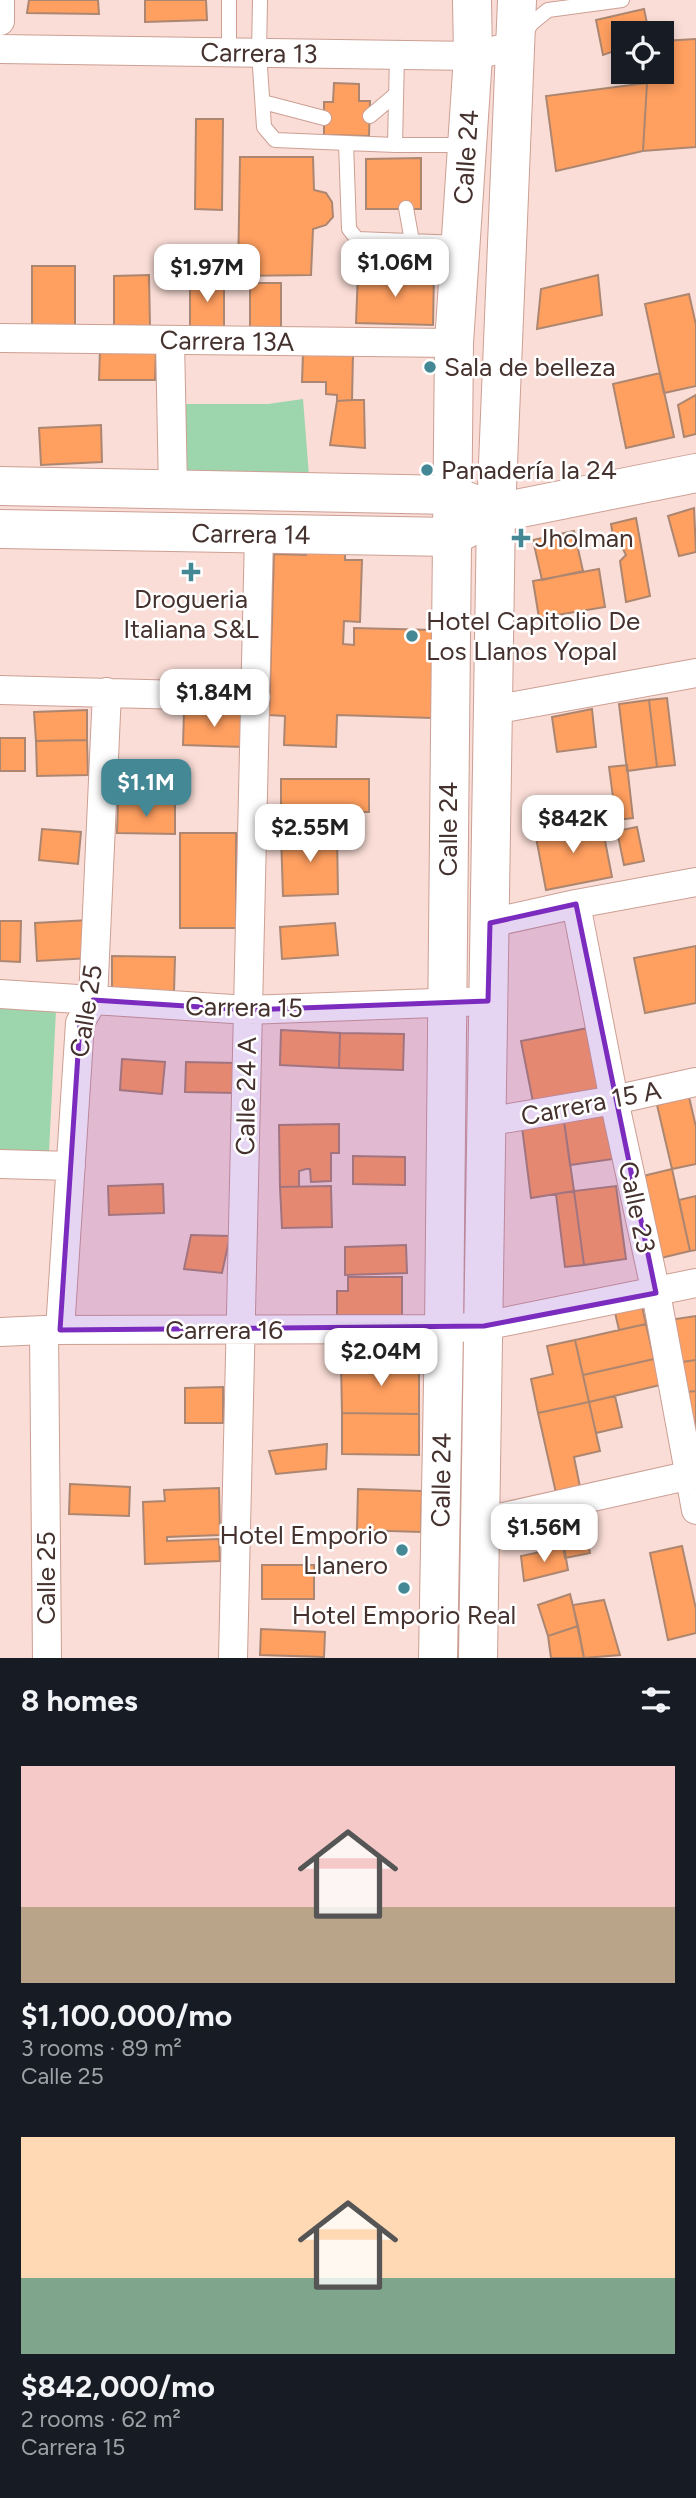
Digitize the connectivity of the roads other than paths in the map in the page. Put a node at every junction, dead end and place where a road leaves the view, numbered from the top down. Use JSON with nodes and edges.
{"nodes":[{"id":1,"x":0,"y":0,"type":"edge"},
{"id":2,"x":229,"y":0,"type":"edge"},
{"id":3,"x":260,"y":0,"type":"edge"},
{"id":4,"x":472,"y":0,"type":"edge"},
{"id":5,"x":517,"y":0,"type":"edge"},
{"id":6,"x":622,"y":0,"type":"edge"},
{"id":7,"x":0,"y":21,"type":"edge"},
{"id":8,"x":516,"y":45,"type":"junction"},
{"id":9,"x":0,"y":49,"type":"edge"},
{"id":10,"x":229,"y":52,"type":"junction"},
{"id":11,"x":259,"y":52,"type":"junction"},
{"id":12,"x":397,"y":54,"type":"junction"},
{"id":13,"x":473,"y":56,"type":"junction"},
{"id":14,"x":396,"y":94,"type":"junction"},
{"id":15,"x":263,"y":102,"type":"junction"},
{"id":16,"x":370,"y":116,"type":"dead end"},
{"id":17,"x":324,"y":118,"type":"dead end"},
{"id":18,"x":346,"y":143,"type":"junction"},
{"id":19,"x":395,"y":145,"type":"junction"},
{"id":20,"x":467,"y":145,"type":"junction"},
{"id":21,"x":406,"y":208,"type":"dead end"},
{"id":22,"x":412,"y":241,"type":"junction"},
{"id":23,"x":461,"y":243,"type":"junction"},
{"id":24,"x":0,"y":338,"type":"edge"},
{"id":25,"x":170,"y":340,"type":"junction"},
{"id":26,"x":454,"y":343,"type":"junction"},
{"id":27,"x":696,"y":473,"type":"edge"},
{"id":28,"x":0,"y":486,"type":"edge"},
{"id":29,"x":173,"y":490,"type":"junction"},
{"id":30,"x":451,"y":495,"type":"junction"},
{"id":31,"x":496,"y":513,"type":"junction"},
{"id":32,"x":0,"y":529,"type":"edge"},
{"id":33,"x":259,"y":534,"type":"junction"},
{"id":34,"x":451,"y":537,"type":"junction"},
{"id":35,"x":696,"y":673,"type":"edge"},
{"id":36,"x":0,"y":690,"type":"edge"},
{"id":37,"x":107,"y":692,"type":"junction"},
{"id":38,"x":256,"y":697,"type":"junction"},
{"id":39,"x":493,"y":710,"type":"junction"},
{"id":40,"x":696,"y":882,"type":"edge"},
{"id":41,"x":576,"y":904,"type":"junction"},
{"id":42,"x":490,"y":923,"type":"junction"},
{"id":43,"x":0,"y":995,"type":"edge"},
{"id":44,"x":93,"y":1000,"type":"junction"},
{"id":45,"x":488,"y":1001,"type":"junction"},
{"id":46,"x":447,"y":1003,"type":"junction"},
{"id":47,"x":248,"y":1010,"type":"junction"},
{"id":48,"x":696,"y":1082,"type":"edge"},
{"id":49,"x":614,"y":1100,"type":"junction"},
{"id":50,"x":486,"y":1122,"type":"junction"},
{"id":51,"x":0,"y":1164,"type":"edge"},
{"id":52,"x":71,"y":1166,"type":"junction"},
{"id":53,"x":696,"y":1283,"type":"edge"},
{"id":54,"x":656,"y":1293,"type":"junction"},
{"id":55,"x":484,"y":1326,"type":"junction"},
{"id":56,"x":444,"y":1329,"type":"junction"},
{"id":57,"x":52,"y":1330,"type":"junction"},
{"id":58,"x":241,"y":1331,"type":"junction"},
{"id":59,"x":0,"y":1332,"type":"edge"},
{"id":60,"x":692,"y":1475,"type":"edge"},
{"id":61,"x":696,"y":1510,"type":"edge"},
{"id":62,"x":481,"y":1522,"type":"junction"},
{"id":63,"x":47,"y":1658,"type":"edge"},
{"id":64,"x":233,"y":1658,"type":"edge"},
{"id":65,"x":438,"y":1658,"type":"edge"},
{"id":66,"x":478,"y":1658,"type":"edge"}],
"edges":[{"from":1,"to":7,"type":"street"},
{"from":2,"to":10,"type":"lane"},
{"from":3,"to":11,"type":"lane"},
{"from":4,"to":13,"type":"street","name":"Calle 24"},
{"from":5,"to":8,"type":"street","name":"Calle 24"},
{"from":6,"to":8,"type":"lane"},
{"from":8,"to":13,"type":"street","name":"Carrera 13"},
{"from":8,"to":31,"type":"street","name":"Calle 24"},
{"from":9,"to":10,"type":"street","name":"Carrera 13"},
{"from":10,"to":11,"type":"street","name":"Carrera 13"},
{"from":11,"to":12,"type":"street","name":"Carrera 13"},
{"from":11,"to":15,"type":"lane"},
{"from":12,"to":13,"type":"street","name":"Carrera 13"},
{"from":12,"to":14,"type":"lane"},
{"from":13,"to":20,"type":"street","name":"Calle 24"},
{"from":14,"to":16,"type":"lane"},
{"from":14,"to":19,"type":"lane"},
{"from":15,"to":17,"type":"lane"},
{"from":15,"to":18,"type":"lane"},
{"from":18,"to":19,"type":"lane"},
{"from":18,"to":22,"type":"lane"},
{"from":19,"to":20,"type":"lane"},
{"from":20,"to":23,"type":"street","name":"Calle 24"},
{"from":21,"to":22,"type":"lane"},
{"from":22,"to":23,"type":"lane"},
{"from":23,"to":26,"type":"street","name":"Calle 24"},
{"from":24,"to":25,"type":"street","name":"Carrera 13A"},
{"from":25,"to":26,"type":"street","name":"Carrera 13A"},
{"from":25,"to":29,"type":"street"},
{"from":26,"to":30,"type":"street","name":"Calle 24"},
{"from":27,"to":31,"type":"street","name":"Carrera 14"},
{"from":28,"to":29,"type":"street","name":"Carrera 14"},
{"from":29,"to":30,"type":"street","name":"Carrera 14"},
{"from":30,"to":31,"type":"street","name":"Carrera 14"},
{"from":30,"to":34,"type":"street","name":"Calle 24"},
{"from":31,"to":34,"type":"street","name":"Carrera 14"},
{"from":31,"to":39,"type":"street","name":"Calle 24"},
{"from":32,"to":33,"type":"street","name":"Carrera 14"},
{"from":33,"to":34,"type":"street","name":"Carrera 14"},
{"from":33,"to":38,"type":"street","name":"Calle 24 A"},
{"from":34,"to":46,"type":"street","name":"Calle 24"},
{"from":35,"to":39,"type":"street"},
{"from":36,"to":37,"type":"street"},
{"from":37,"to":38,"type":"street"},
{"from":37,"to":44,"type":"street","name":"Calle 25"},
{"from":38,"to":47,"type":"street","name":"Calle 24 A"},
{"from":39,"to":42,"type":"street","name":"Calle 24"},
{"from":40,"to":41,"type":"street"},
{"from":41,"to":42,"type":"street"},
{"from":41,"to":49,"type":"street","name":"Calle 23"},
{"from":42,"to":45,"type":"street","name":"Calle 24"},
{"from":43,"to":44,"type":"street","name":"Carrera 15"},
{"from":44,"to":47,"type":"street","name":"Carrera 15"},
{"from":44,"to":52,"type":"street","name":"Calle 25"},
{"from":45,"to":46,"type":"street","name":"Carrera 15"},
{"from":45,"to":50,"type":"street","name":"Calle 24"},
{"from":46,"to":47,"type":"street","name":"Carrera 15"},
{"from":46,"to":56,"type":"street","name":"Calle 24"},
{"from":47,"to":58,"type":"street","name":"Calle 24 A"},
{"from":48,"to":49,"type":"street","name":"Carrera 15 A"},
{"from":49,"to":50,"type":"street","name":"Carrera 15 A"},
{"from":49,"to":54,"type":"street","name":"Calle 23"},
{"from":50,"to":55,"type":"street","name":"Calle 24"},
{"from":51,"to":52,"type":"street"},
{"from":52,"to":57,"type":"street","name":"Calle 25"},
{"from":53,"to":54,"type":"street","name":"Carrera 16"},
{"from":54,"to":55,"type":"street","name":"Carrera 16"},
{"from":54,"to":60,"type":"street","name":"Calle 23"},
{"from":55,"to":56,"type":"street","name":"Carrera 16"},
{"from":55,"to":62,"type":"street","name":"Calle 24"},
{"from":56,"to":58,"type":"street","name":"Carrera 16"},
{"from":56,"to":65,"type":"street","name":"Calle 24"},
{"from":57,"to":58,"type":"street","name":"Carrera 16"},
{"from":57,"to":59,"type":"street","name":"Carrera 16"},
{"from":57,"to":63,"type":"street","name":"Calle 25"},
{"from":58,"to":64,"type":"street","name":"Calle 24 A"},
{"from":60,"to":61,"type":"street","name":"Calle 23"},
{"from":60,"to":62,"type":"street"},
{"from":62,"to":66,"type":"street","name":"Calle 24"}]}
